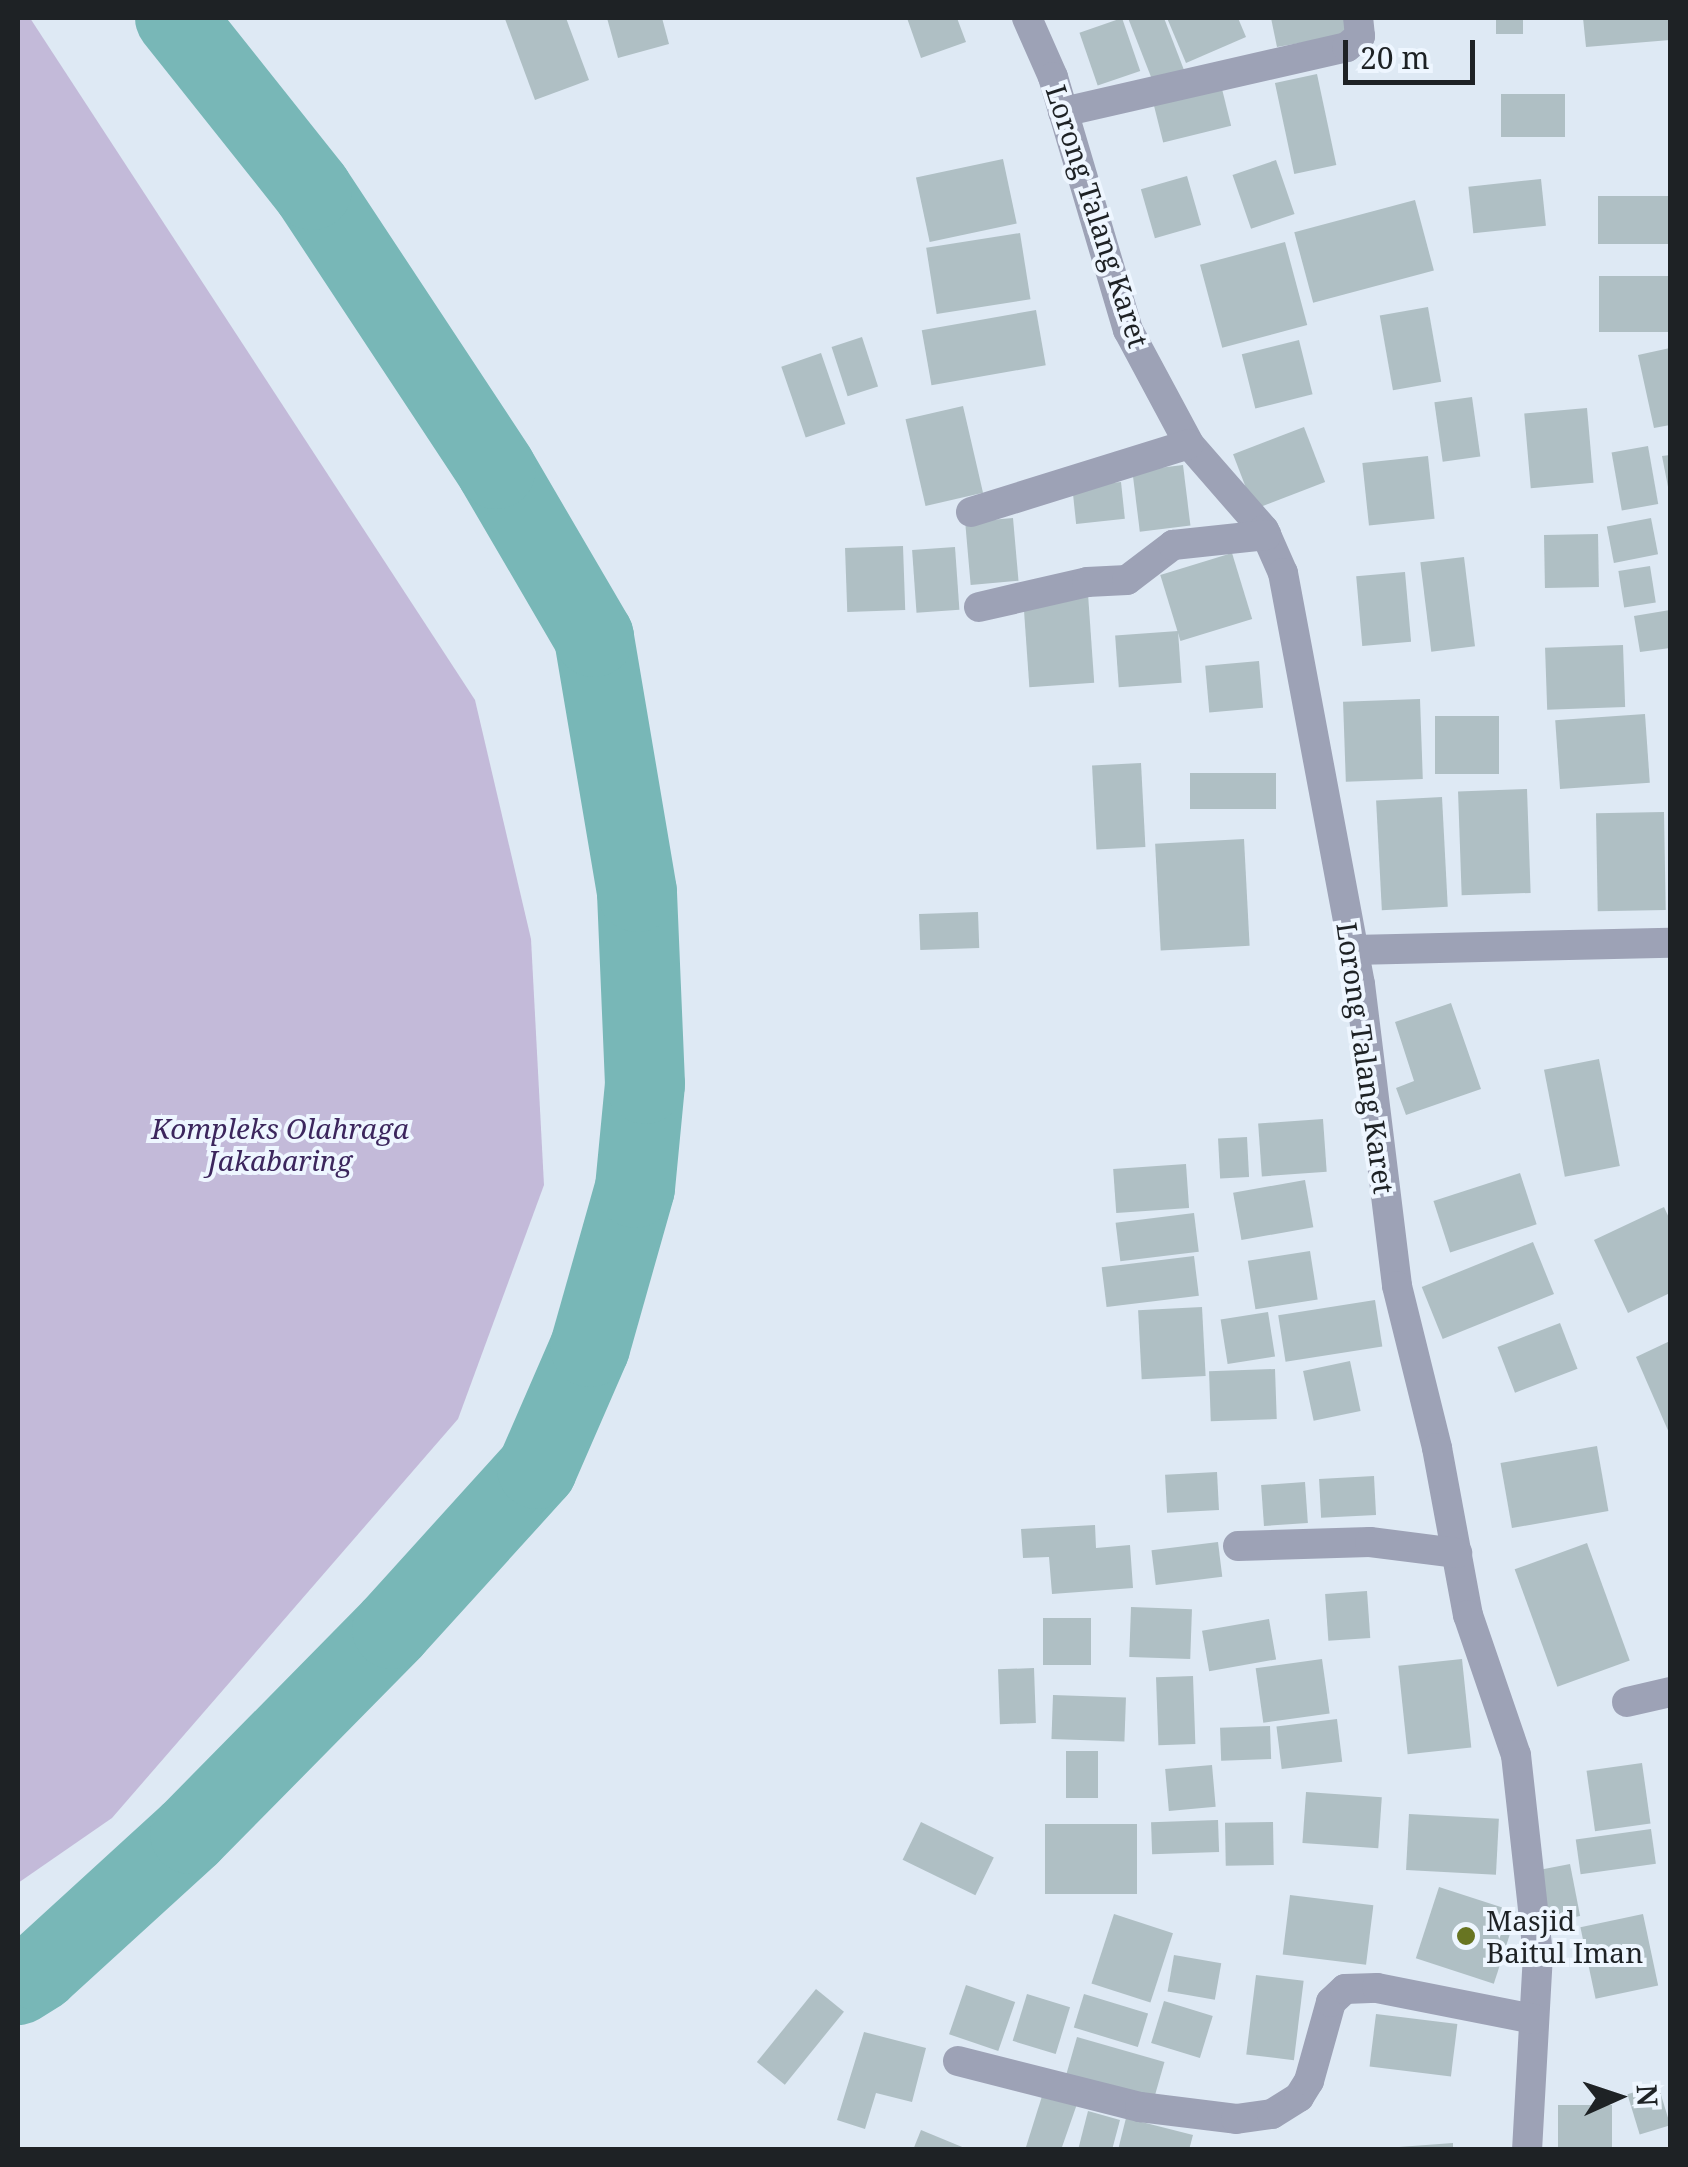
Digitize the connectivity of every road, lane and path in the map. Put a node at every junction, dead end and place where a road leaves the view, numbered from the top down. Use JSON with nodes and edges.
{"nodes":[{"id":1,"x":1027,"y":18,"type":"edge"},
{"id":2,"x":1358,"y":18,"type":"edge"},
{"id":3,"x":1063,"y":112,"type":"junction"},
{"id":4,"x":1188,"y":444,"type":"junction"},
{"id":5,"x":971,"y":512,"type":"dead end"},
{"id":6,"x":1266,"y":534,"type":"junction"},
{"id":7,"x":979,"y":606,"type":"dead end"},
{"id":8,"x":1670,"y":943,"type":"edge"},
{"id":9,"x":1353,"y":950,"type":"junction"},
{"id":10,"x":1238,"y":1546,"type":"dead end"},
{"id":11,"x":1457,"y":1553,"type":"junction"},
{"id":12,"x":1670,"y":1692,"type":"edge"},
{"id":13,"x":1627,"y":1702,"type":"dead end"},
{"id":14,"x":1534,"y":2020,"type":"junction"},
{"id":15,"x":958,"y":2062,"type":"dead end"},
{"id":16,"x":1527,"y":2150,"type":"edge"}],
"edges":[{"from":1,"to":3,"type":"street","name":"Lorong Talang Karet"},
{"from":2,"to":3,"type":"street"},
{"from":3,"to":4,"type":"street","name":"Lorong Talang Karet"},
{"from":4,"to":5,"type":"street"},
{"from":4,"to":6,"type":"street","name":"Lorong Talang Karet"},
{"from":6,"to":7,"type":"street"},
{"from":6,"to":9,"type":"street","name":"Lorong Talang Karet"},
{"from":8,"to":9,"type":"street"},
{"from":9,"to":11,"type":"street","name":"Lorong Talang Karet"},
{"from":10,"to":11,"type":"street"},
{"from":11,"to":14,"type":"street","name":"Lorong Talang Karet"},
{"from":12,"to":13,"type":"street"},
{"from":14,"to":15,"type":"street"},
{"from":14,"to":16,"type":"street","name":"Lorong Talang Karet"}]}
